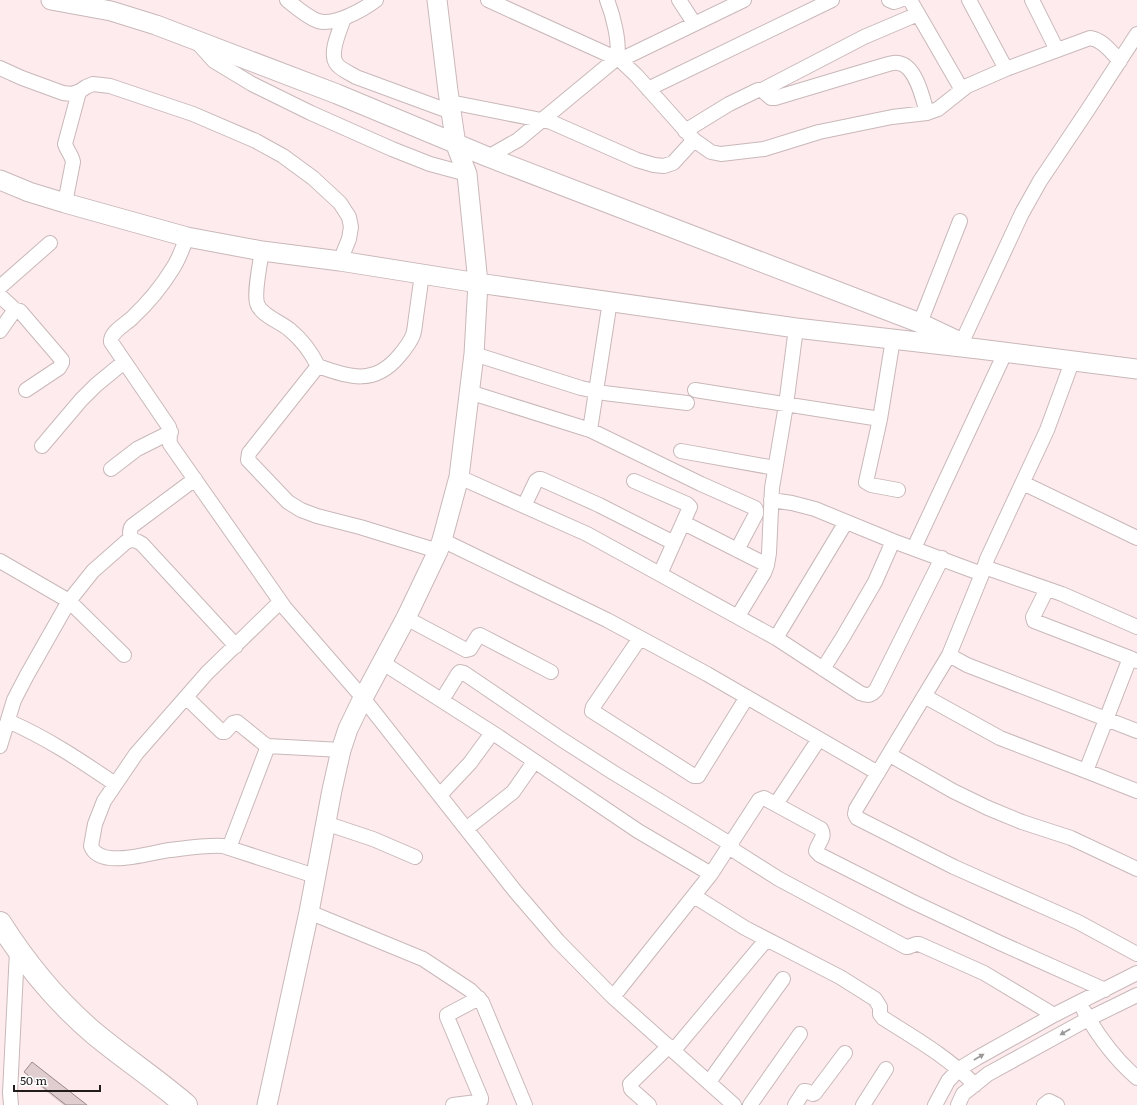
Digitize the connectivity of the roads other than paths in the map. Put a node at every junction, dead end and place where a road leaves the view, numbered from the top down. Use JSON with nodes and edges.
{"nodes":[{"id":1,"x":51,"y":0,"type":"edge"},
{"id":2,"x":287,"y":0,"type":"edge"},
{"id":3,"x":376,"y":0,"type":"edge"},
{"id":4,"x":437,"y":0,"type":"edge"},
{"id":5,"x":488,"y":0,"type":"edge"},
{"id":6,"x":607,"y":0,"type":"edge"},
{"id":7,"x":679,"y":0,"type":"edge"},
{"id":8,"x":742,"y":0,"type":"edge"},
{"id":9,"x":832,"y":0,"type":"edge"},
{"id":10,"x":889,"y":0,"type":"edge"},
{"id":11,"x":900,"y":0,"type":"edge"},
{"id":12,"x":910,"y":0,"type":"edge"},
{"id":13,"x":969,"y":0,"type":"edge"},
{"id":14,"x":1032,"y":0,"type":"edge"},
{"id":15,"x":918,"y":14,"type":"junction"},
{"id":16,"x":344,"y":18,"type":"junction"},
{"id":17,"x":694,"y":23,"type":"junction"},
{"id":18,"x":1137,"y":34,"type":"edge"},
{"id":19,"x":196,"y":41,"type":"junction"},
{"id":20,"x":1057,"y":50,"type":"junction"},
{"id":21,"x":618,"y":59,"type":"junction"},
{"id":22,"x":1120,"y":61,"type":"junction"},
{"id":23,"x":0,"y":68,"type":"edge"},
{"id":24,"x":1006,"y":69,"type":"junction"},
{"id":25,"x":648,"y":88,"type":"junction"},
{"id":26,"x":762,"y":90,"type":"junction"},
{"id":27,"x":962,"y":90,"type":"junction"},
{"id":28,"x":79,"y":92,"type":"junction"},
{"id":29,"x":450,"y":107,"type":"junction"},
{"id":30,"x":927,"y":113,"type":"junction"},
{"id":31,"x":541,"y":120,"type":"junction"},
{"id":32,"x":689,"y":135,"type":"junction"},
{"id":33,"x":456,"y":145,"type":"junction"},
{"id":34,"x":488,"y":157,"type":"junction"},
{"id":35,"x":467,"y":174,"type":"junction"},
{"id":36,"x":0,"y":180,"type":"edge"},
{"id":37,"x":65,"y":203,"type":"junction"},
{"id":38,"x":960,"y":220,"type":"dead end"},
{"id":39,"x":187,"y":237,"type":"junction"},
{"id":40,"x":50,"y":243,"type":"dead end"},
{"id":41,"x":262,"y":251,"type":"junction"},
{"id":42,"x":340,"y":261,"type":"junction"},
{"id":43,"x":422,"y":274,"type":"junction"},
{"id":44,"x":478,"y":283,"type":"junction"},
{"id":45,"x":0,"y":288,"type":"edge"},
{"id":46,"x":0,"y":296,"type":"edge"},
{"id":47,"x":610,"y":301,"type":"junction"},
{"id":48,"x":13,"y":309,"type":"junction"},
{"id":49,"x":920,"y":323,"type":"junction"},
{"id":50,"x":796,"y":328,"type":"junction"},
{"id":51,"x":0,"y":332,"type":"edge"},
{"id":52,"x":893,"y":339,"type":"junction"},
{"id":53,"x":970,"y":345,"type":"junction"},
{"id":54,"x":1005,"y":353,"type":"junction"},
{"id":55,"x":474,"y":354,"type":"junction"},
{"id":56,"x":124,"y":362,"type":"junction"},
{"id":57,"x":1072,"y":362,"type":"junction"},
{"id":58,"x":318,"y":366,"type":"junction"},
{"id":59,"x":1137,"y":369,"type":"edge"},
{"id":60,"x":26,"y":390,"type":"dead end"},
{"id":61,"x":694,"y":390,"type":"dead end"},
{"id":62,"x":595,"y":391,"type":"junction"},
{"id":63,"x":469,"y":392,"type":"junction"},
{"id":64,"x":687,"y":403,"type":"dead end"},
{"id":65,"x":786,"y":405,"type":"junction"},
{"id":66,"x":880,"y":419,"type":"junction"},
{"id":67,"x":590,"y":430,"type":"junction"},
{"id":68,"x":171,"y":432,"type":"junction"},
{"id":69,"x":42,"y":446,"type":"dead end"},
{"id":70,"x":681,"y":451,"type":"dead end"},
{"id":71,"x":775,"y":468,"type":"junction"},
{"id":72,"x":111,"y":469,"type":"dead end"},
{"id":73,"x":459,"y":478,"type":"junction"},
{"id":74,"x":195,"y":479,"type":"junction"},
{"id":75,"x":634,"y":481,"type":"dead end"},
{"id":76,"x":1023,"y":483,"type":"junction"},
{"id":77,"x":898,"y":490,"type":"dead end"},
{"id":78,"x":771,"y":500,"type":"junction"},
{"id":79,"x":524,"y":506,"type":"junction"},
{"id":80,"x":846,"y":522,"type":"junction"},
{"id":81,"x":684,"y":523,"type":"junction"},
{"id":82,"x":1137,"y":538,"type":"edge"},
{"id":83,"x":131,"y":539,"type":"junction"},
{"id":84,"x":893,"y":541,"type":"junction"},
{"id":85,"x":674,"y":543,"type":"junction"},
{"id":86,"x":440,"y":546,"type":"junction"},
{"id":87,"x":914,"y":548,"type":"junction"},
{"id":88,"x":737,"y":550,"type":"junction"},
{"id":89,"x":942,"y":558,"type":"junction"},
{"id":90,"x":0,"y":561,"type":"edge"},
{"id":91,"x":767,"y":565,"type":"junction"},
{"id":92,"x":983,"y":571,"type":"junction"},
{"id":93,"x":660,"y":574,"type":"junction"},
{"id":94,"x":1047,"y":589,"type":"junction"},
{"id":95,"x":69,"y":601,"type":"junction"},
{"id":96,"x":280,"y":602,"type":"junction"},
{"id":97,"x":738,"y":616,"type":"junction"},
{"id":98,"x":406,"y":618,"type":"junction"},
{"id":99,"x":1137,"y":627,"type":"edge"},
{"id":100,"x":640,"y":638,"type":"junction"},
{"id":101,"x":776,"y":638,"type":"junction"},
{"id":102,"x":236,"y":646,"type":"junction"},
{"id":103,"x":949,"y":655,"type":"junction"},
{"id":104,"x":124,"y":656,"type":"dead end"},
{"id":105,"x":1134,"y":660,"type":"edge"},
{"id":106,"x":383,"y":663,"type":"junction"},
{"id":107,"x":822,"y":668,"type":"junction"},
{"id":108,"x":551,"y":672,"type":"dead end"},
{"id":109,"x":924,"y":696,"type":"junction"},
{"id":110,"x":186,"y":697,"type":"junction"},
{"id":111,"x":747,"y":697,"type":"junction"},
{"id":112,"x":363,"y":698,"type":"junction"},
{"id":113,"x":442,"y":700,"type":"junction"},
{"id":114,"x":1106,"y":719,"type":"junction"},
{"id":115,"x":8,"y":721,"type":"junction"},
{"id":116,"x":1137,"y":731,"type":"edge"},
{"id":117,"x":492,"y":733,"type":"junction"},
{"id":118,"x":819,"y":739,"type":"junction"},
{"id":119,"x":0,"y":746,"type":"edge"},
{"id":120,"x":268,"y":746,"type":"junction"},
{"id":121,"x":341,"y":750,"type":"junction"},
{"id":122,"x":890,"y":755,"type":"junction"},
{"id":123,"x":534,"y":762,"type":"junction"},
{"id":124,"x":1086,"y":771,"type":"junction"},
{"id":125,"x":878,"y":773,"type":"junction"},
{"id":126,"x":115,"y":784,"type":"junction"},
{"id":127,"x":1137,"y":791,"type":"edge"},
{"id":128,"x":440,"y":795,"type":"junction"},
{"id":129,"x":776,"y":804,"type":"junction"},
{"id":130,"x":325,"y":823,"type":"junction"},
{"id":131,"x":466,"y":829,"type":"junction"},
{"id":132,"x":731,"y":846,"type":"junction"},
{"id":133,"x":229,"y":848,"type":"junction"},
{"id":134,"x":415,"y":857,"type":"dead end"},
{"id":135,"x":1137,"y":869,"type":"edge"},
{"id":136,"x":711,"y":874,"type":"junction"},
{"id":137,"x":315,"y":876,"type":"junction"},
{"id":138,"x":694,"y":896,"type":"junction"},
{"id":139,"x":308,"y":912,"type":"junction"},
{"id":140,"x":0,"y":923,"type":"edge"},
{"id":141,"x":766,"y":940,"type":"junction"},
{"id":142,"x":11,"y":952,"type":"edge"},
{"id":143,"x":1137,"y":954,"type":"edge"},
{"id":144,"x":1137,"y":973,"type":"edge"},
{"id":145,"x":783,"y":979,"type":"dead end"},
{"id":146,"x":1105,"y":990,"type":"junction"},
{"id":147,"x":1137,"y":995,"type":"edge"},
{"id":148,"x":613,"y":997,"type":"junction"},
{"id":149,"x":479,"y":998,"type":"junction"},
{"id":150,"x":1079,"y":1002,"type":"junction"},
{"id":151,"x":1054,"y":1015,"type":"junction"},
{"id":152,"x":1094,"y":1027,"type":"junction"},
{"id":153,"x":800,"y":1034,"type":"dead end"},
{"id":154,"x":671,"y":1048,"type":"junction"},
{"id":155,"x":845,"y":1053,"type":"dead end"},
{"id":156,"x":886,"y":1069,"type":"dead end"},
{"id":157,"x":959,"y":1069,"type":"junction"},
{"id":158,"x":1137,"y":1078,"type":"edge"},
{"id":159,"x":709,"y":1082,"type":"junction"},
{"id":160,"x":975,"y":1085,"type":"junction"},
{"id":161,"x":11,"y":1105,"type":"edge"},
{"id":162,"x":172,"y":1105,"type":"edge"},
{"id":163,"x":186,"y":1105,"type":"edge"},
{"id":164,"x":267,"y":1105,"type":"edge"},
{"id":165,"x":453,"y":1105,"type":"edge"},
{"id":166,"x":525,"y":1105,"type":"edge"},
{"id":167,"x":649,"y":1105,"type":"edge"},
{"id":168,"x":734,"y":1105,"type":"edge"},
{"id":169,"x":750,"y":1105,"type":"edge"},
{"id":170,"x":795,"y":1105,"type":"edge"},
{"id":171,"x":863,"y":1105,"type":"edge"},
{"id":172,"x":935,"y":1105,"type":"edge"},
{"id":173,"x":958,"y":1105,"type":"edge"},
{"id":174,"x":1044,"y":1105,"type":"edge"},
{"id":175,"x":1057,"y":1105,"type":"edge"}],
"edges":[{"from":1,"to":19,"type":"street"},
{"from":2,"to":16,"type":"street"},
{"from":3,"to":16,"type":"street"},
{"from":4,"to":29,"type":"street"},
{"from":5,"to":21,"type":"street"},
{"from":6,"to":21,"type":"street"},
{"from":7,"to":17,"type":"street"},
{"from":8,"to":17,"type":"street"},
{"from":9,"to":25,"type":"street"},
{"from":10,"to":11,"type":"street"},
{"from":12,"to":15,"type":"street"},
{"from":13,"to":24,"type":"street"},
{"from":14,"to":20,"type":"street"},
{"from":15,"to":26,"type":"street"},
{"from":15,"to":27,"type":"street"},
{"from":16,"to":29,"type":"street"},
{"from":17,"to":21,"type":"street"},
{"from":18,"to":22,"type":"street"},
{"from":19,"to":33,"type":"street"},
{"from":19,"to":35,"type":"street"},
{"from":20,"to":22,"type":"street"},
{"from":20,"to":24,"type":"street"},
{"from":21,"to":25,"type":"street"},
{"from":21,"to":31,"type":"street"},
{"from":22,"to":53,"type":"street"},
{"from":23,"to":28,"type":"street"},
{"from":24,"to":27,"type":"street"},
{"from":25,"to":32,"type":"street"},
{"from":26,"to":30,"type":"street"},
{"from":26,"to":32,"type":"street"},
{"from":27,"to":30,"type":"street"},
{"from":28,"to":37,"type":"street"},
{"from":28,"to":42,"type":"street"},
{"from":29,"to":31,"type":"street"},
{"from":29,"to":33,"type":"street"},
{"from":30,"to":32,"type":"street"},
{"from":31,"to":32,"type":"street"},
{"from":31,"to":34,"type":"street"},
{"from":33,"to":34,"type":"street"},
{"from":33,"to":35,"type":"street"},
{"from":34,"to":49,"type":"street"},
{"from":35,"to":44,"type":"street"},
{"from":36,"to":37,"type":"street"},
{"from":37,"to":39,"type":"street"},
{"from":38,"to":49,"type":"street"},
{"from":39,"to":41,"type":"street"},
{"from":39,"to":56,"type":"street"},
{"from":40,"to":45,"type":"street"},
{"from":41,"to":42,"type":"street"},
{"from":41,"to":58,"type":"street"},
{"from":42,"to":43,"type":"street"},
{"from":43,"to":44,"type":"street"},
{"from":43,"to":58,"type":"street"},
{"from":44,"to":47,"type":"street"},
{"from":44,"to":55,"type":"street"},
{"from":46,"to":48,"type":"street"},
{"from":47,"to":50,"type":"street"},
{"from":47,"to":62,"type":"street"},
{"from":48,"to":51,"type":"street"},
{"from":48,"to":60,"type":"street"},
{"from":49,"to":53,"type":"street"},
{"from":50,"to":52,"type":"street"},
{"from":50,"to":65,"type":"street"},
{"from":52,"to":53,"type":"street"},
{"from":52,"to":66,"type":"street"},
{"from":53,"to":54,"type":"street"},
{"from":54,"to":57,"type":"street"},
{"from":54,"to":87,"type":"street"},
{"from":55,"to":62,"type":"street"},
{"from":55,"to":63,"type":"street"},
{"from":56,"to":68,"type":"street"},
{"from":56,"to":69,"type":"street"},
{"from":57,"to":59,"type":"street"},
{"from":57,"to":76,"type":"street"},
{"from":58,"to":86,"type":"street"},
{"from":61,"to":65,"type":"street"},
{"from":62,"to":64,"type":"street"},
{"from":62,"to":67,"type":"street"},
{"from":63,"to":67,"type":"street"},
{"from":63,"to":73,"type":"street"},
{"from":65,"to":66,"type":"street"},
{"from":65,"to":71,"type":"street"},
{"from":66,"to":77,"type":"street"},
{"from":67,"to":88,"type":"street"},
{"from":68,"to":72,"type":"street"},
{"from":68,"to":74,"type":"street"},
{"from":70,"to":71,"type":"street"},
{"from":71,"to":78,"type":"street"},
{"from":73,"to":79,"type":"street"},
{"from":73,"to":86,"type":"street"},
{"from":74,"to":83,"type":"street"},
{"from":74,"to":96,"type":"street"},
{"from":75,"to":81,"type":"street"},
{"from":76,"to":82,"type":"street"},
{"from":76,"to":92,"type":"street"},
{"from":78,"to":80,"type":"street"},
{"from":78,"to":91,"type":"street"},
{"from":79,"to":85,"type":"street"},
{"from":79,"to":93,"type":"street"},
{"from":80,"to":84,"type":"street"},
{"from":80,"to":101,"type":"street"},
{"from":81,"to":85,"type":"street"},
{"from":81,"to":88,"type":"street"},
{"from":83,"to":95,"type":"street"},
{"from":83,"to":102,"type":"street"},
{"from":84,"to":87,"type":"street"},
{"from":84,"to":107,"type":"street"},
{"from":85,"to":93,"type":"street"},
{"from":86,"to":98,"type":"street"},
{"from":86,"to":100,"type":"street"},
{"from":87,"to":89,"type":"street"},
{"from":88,"to":91,"type":"street"},
{"from":89,"to":92,"type":"street"},
{"from":89,"to":107,"type":"street"},
{"from":90,"to":95,"type":"street"},
{"from":91,"to":97,"type":"street"},
{"from":92,"to":94,"type":"street"},
{"from":92,"to":103,"type":"street"},
{"from":93,"to":97,"type":"street"},
{"from":94,"to":99,"type":"street"},
{"from":94,"to":105,"type":"street"},
{"from":95,"to":104,"type":"street"},
{"from":95,"to":115,"type":"street"},
{"from":96,"to":102,"type":"street"},
{"from":96,"to":112,"type":"street"},
{"from":97,"to":101,"type":"street"},
{"from":98,"to":106,"type":"street"},
{"from":98,"to":108,"type":"street"},
{"from":100,"to":111,"type":"street"},
{"from":100,"to":111,"type":"street"},
{"from":101,"to":107,"type":"street"},
{"from":102,"to":110,"type":"street"},
{"from":103,"to":109,"type":"street"},
{"from":103,"to":114,"type":"street"},
{"from":105,"to":114,"type":"street"},
{"from":106,"to":112,"type":"street"},
{"from":106,"to":113,"type":"street"},
{"from":109,"to":122,"type":"street"},
{"from":109,"to":124,"type":"street"},
{"from":110,"to":120,"type":"street"},
{"from":110,"to":126,"type":"street"},
{"from":111,"to":118,"type":"street"},
{"from":112,"to":121,"type":"street"},
{"from":112,"to":128,"type":"street"},
{"from":113,"to":117,"type":"street"},
{"from":113,"to":132,"type":"street"},
{"from":114,"to":116,"type":"street"},
{"from":114,"to":124,"type":"street"},
{"from":115,"to":119,"type":"street"},
{"from":115,"to":126,"type":"street"},
{"from":117,"to":123,"type":"street"},
{"from":117,"to":128,"type":"street"},
{"from":118,"to":125,"type":"street"},
{"from":118,"to":129,"type":"street"},
{"from":120,"to":121,"type":"street"},
{"from":120,"to":133,"type":"street"},
{"from":121,"to":130,"type":"street"},
{"from":122,"to":125,"type":"street"},
{"from":122,"to":135,"type":"street"},
{"from":123,"to":131,"type":"street"},
{"from":123,"to":136,"type":"street"},
{"from":124,"to":127,"type":"street"},
{"from":125,"to":143,"type":"street"},
{"from":126,"to":133,"type":"street"},
{"from":128,"to":131,"type":"street"},
{"from":129,"to":132,"type":"street"},
{"from":129,"to":146,"type":"street"},
{"from":130,"to":134,"type":"street"},
{"from":130,"to":137,"type":"street"},
{"from":131,"to":148,"type":"street"},
{"from":132,"to":136,"type":"street"},
{"from":132,"to":151,"type":"street"},
{"from":133,"to":137,"type":"street"},
{"from":136,"to":138,"type":"street"},
{"from":137,"to":139,"type":"street"},
{"from":138,"to":141,"type":"street"},
{"from":138,"to":148,"type":"street"},
{"from":139,"to":149,"type":"street"},
{"from":139,"to":164,"type":"street"},
{"from":140,"to":142,"type":"main road"},
{"from":141,"to":154,"type":"street"},
{"from":141,"to":157,"type":"street"},
{"from":142,"to":161,"type":"street"},
{"from":142,"to":162,"type":"main road"},
{"from":142,"to":163,"type":"main road"},
{"from":144,"to":146,"type":"street"},
{"from":145,"to":159,"type":"street"},
{"from":146,"to":150,"type":"street"},
{"from":147,"to":152,"type":"street"},
{"from":148,"to":154,"type":"street"},
{"from":149,"to":165,"type":"street"},
{"from":149,"to":166,"type":"street"},
{"from":150,"to":151,"type":"street"},
{"from":150,"to":152,"type":"street"},
{"from":157,"to":151,"type":"street","one_way":true},
{"from":152,"to":158,"type":"street"},
{"from":152,"to":160,"type":"street","one_way":true},
{"from":153,"to":169,"type":"street"},
{"from":154,"to":159,"type":"street"},
{"from":154,"to":167,"type":"street"},
{"from":155,"to":170,"type":"street"},
{"from":156,"to":171,"type":"street"},
{"from":157,"to":160,"type":"street"},
{"from":157,"to":172,"type":"street"},
{"from":159,"to":168,"type":"street"},
{"from":160,"to":173,"type":"street"},
{"from":174,"to":175,"type":"street"}]}
